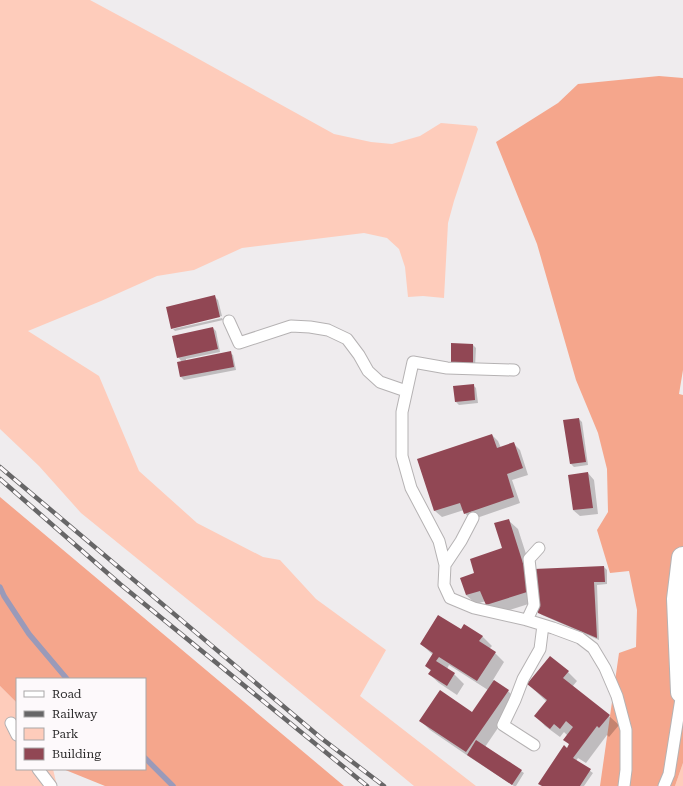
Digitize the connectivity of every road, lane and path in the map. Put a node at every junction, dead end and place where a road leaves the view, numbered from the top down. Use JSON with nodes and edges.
{"nodes":[{"id":1,"x":229,"y":321,"type":"dead end"},
{"id":2,"x":514,"y":370,"type":"dead end"},
{"id":3,"x":406,"y":391,"type":"junction"},
{"id":4,"x":473,"y":518,"type":"dead end"},
{"id":5,"x":539,"y":548,"type":"dead end"},
{"id":6,"x":683,"y":558,"type":"edge"},
{"id":7,"x":445,"y":565,"type":"junction"},
{"id":8,"x":527,"y":620,"type":"junction"},
{"id":9,"x":544,"y":625,"type":"junction"},
{"id":10,"x":682,"y":692,"type":"joint"},
{"id":11,"x":11,"y":723,"type":"dead end"},
{"id":12,"x":16,"y":733,"type":"edge"},
{"id":13,"x":534,"y":745,"type":"dead end"},
{"id":14,"x":39,"y":770,"type":"edge"},
{"id":15,"x":51,"y":786,"type":"edge"},
{"id":16,"x":624,"y":786,"type":"edge"},
{"id":17,"x":664,"y":786,"type":"edge"}],
"edges":[{"from":1,"to":3,"type":"lane"},
{"from":2,"to":3,"type":"lane"},
{"from":3,"to":7,"type":"lane"},
{"from":4,"to":7,"type":"lane"},
{"from":5,"to":8,"type":"lane"},
{"from":6,"to":10,"type":"street"},
{"from":7,"to":8,"type":"lane"},
{"from":8,"to":9,"type":"lane"},
{"from":9,"to":13,"type":"lane"},
{"from":9,"to":16,"type":"lane"},
{"from":10,"to":17,"type":"lane"},
{"from":11,"to":12,"type":"lane"},
{"from":14,"to":15,"type":"lane"}]}
